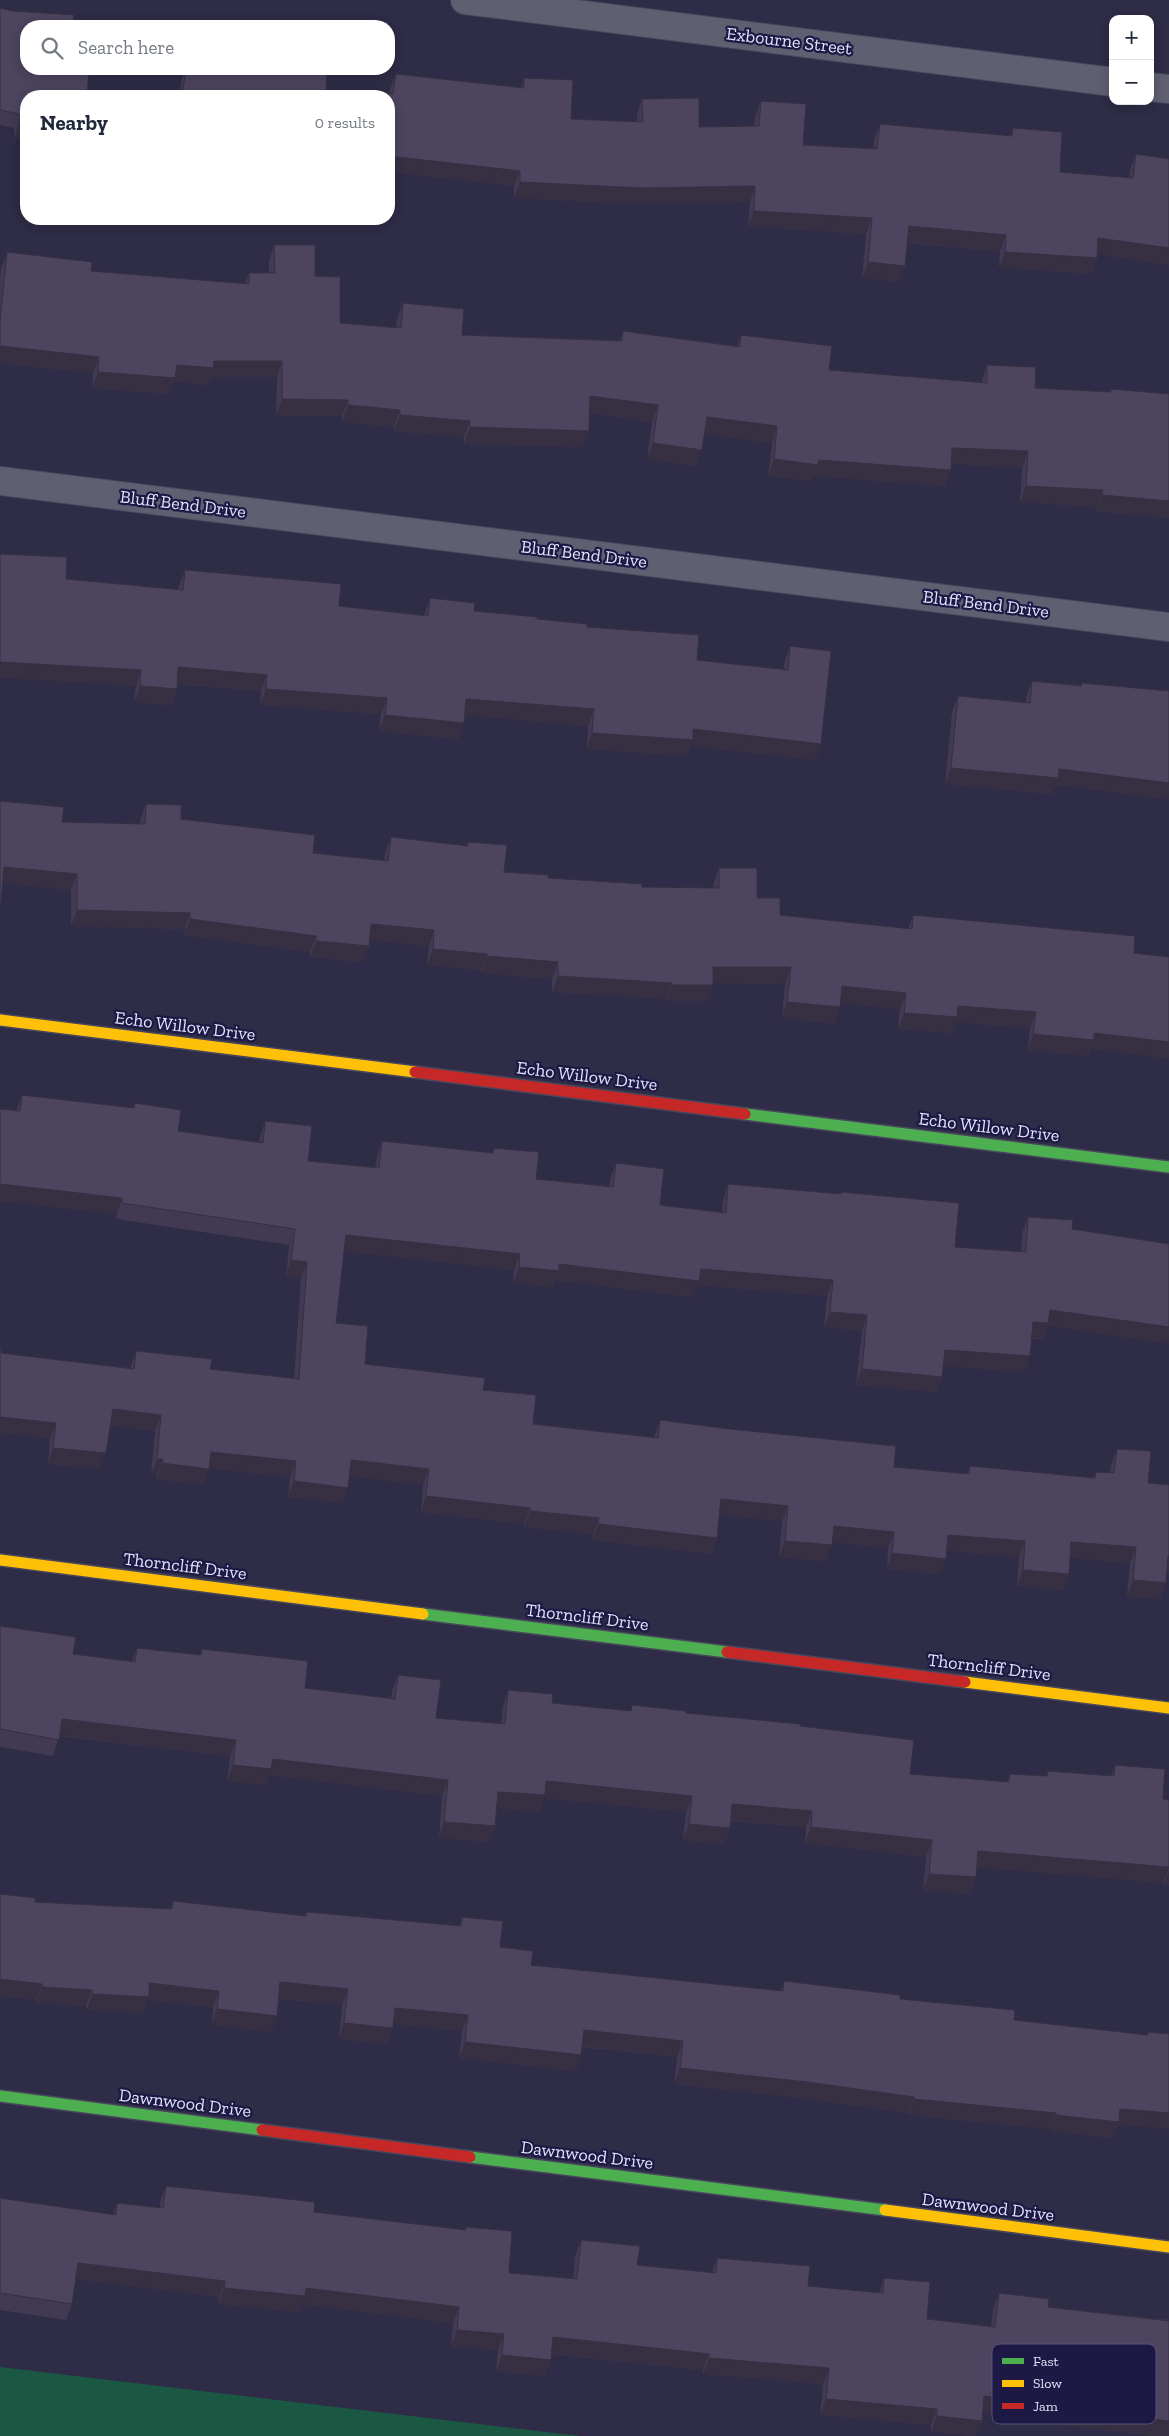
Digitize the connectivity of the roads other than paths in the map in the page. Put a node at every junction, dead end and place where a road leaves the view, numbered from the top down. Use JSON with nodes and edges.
{"nodes":[{"id":1,"x":465,"y":0,"type":"edge"},
{"id":2,"x":1109,"y":81,"type":"edge"},
{"id":3,"x":1154,"y":87,"type":"edge"},
{"id":4,"x":1169,"y":89,"type":"edge"},
{"id":5,"x":0,"y":481,"type":"edge"},
{"id":6,"x":1169,"y":627,"type":"edge"},
{"id":7,"x":0,"y":1020,"type":"edge"},
{"id":8,"x":1169,"y":1167,"type":"edge"},
{"id":9,"x":0,"y":1560,"type":"edge"},
{"id":10,"x":1169,"y":1708,"type":"edge"},
{"id":11,"x":0,"y":2096,"type":"edge"},
{"id":12,"x":1169,"y":2247,"type":"edge"}],
"edges":[{"from":1,"to":2,"type":"street","name":"Exbourne Street"},
{"from":3,"to":4,"type":"street"},
{"from":5,"to":6,"type":"street","name":"Bluff Bend Drive"},
{"from":7,"to":8,"type":"street","name":"Echo Willow Drive"},
{"from":9,"to":10,"type":"street","name":"Thorncliff Drive"},
{"from":11,"to":12,"type":"street","name":"Dawnwood Drive"}]}
